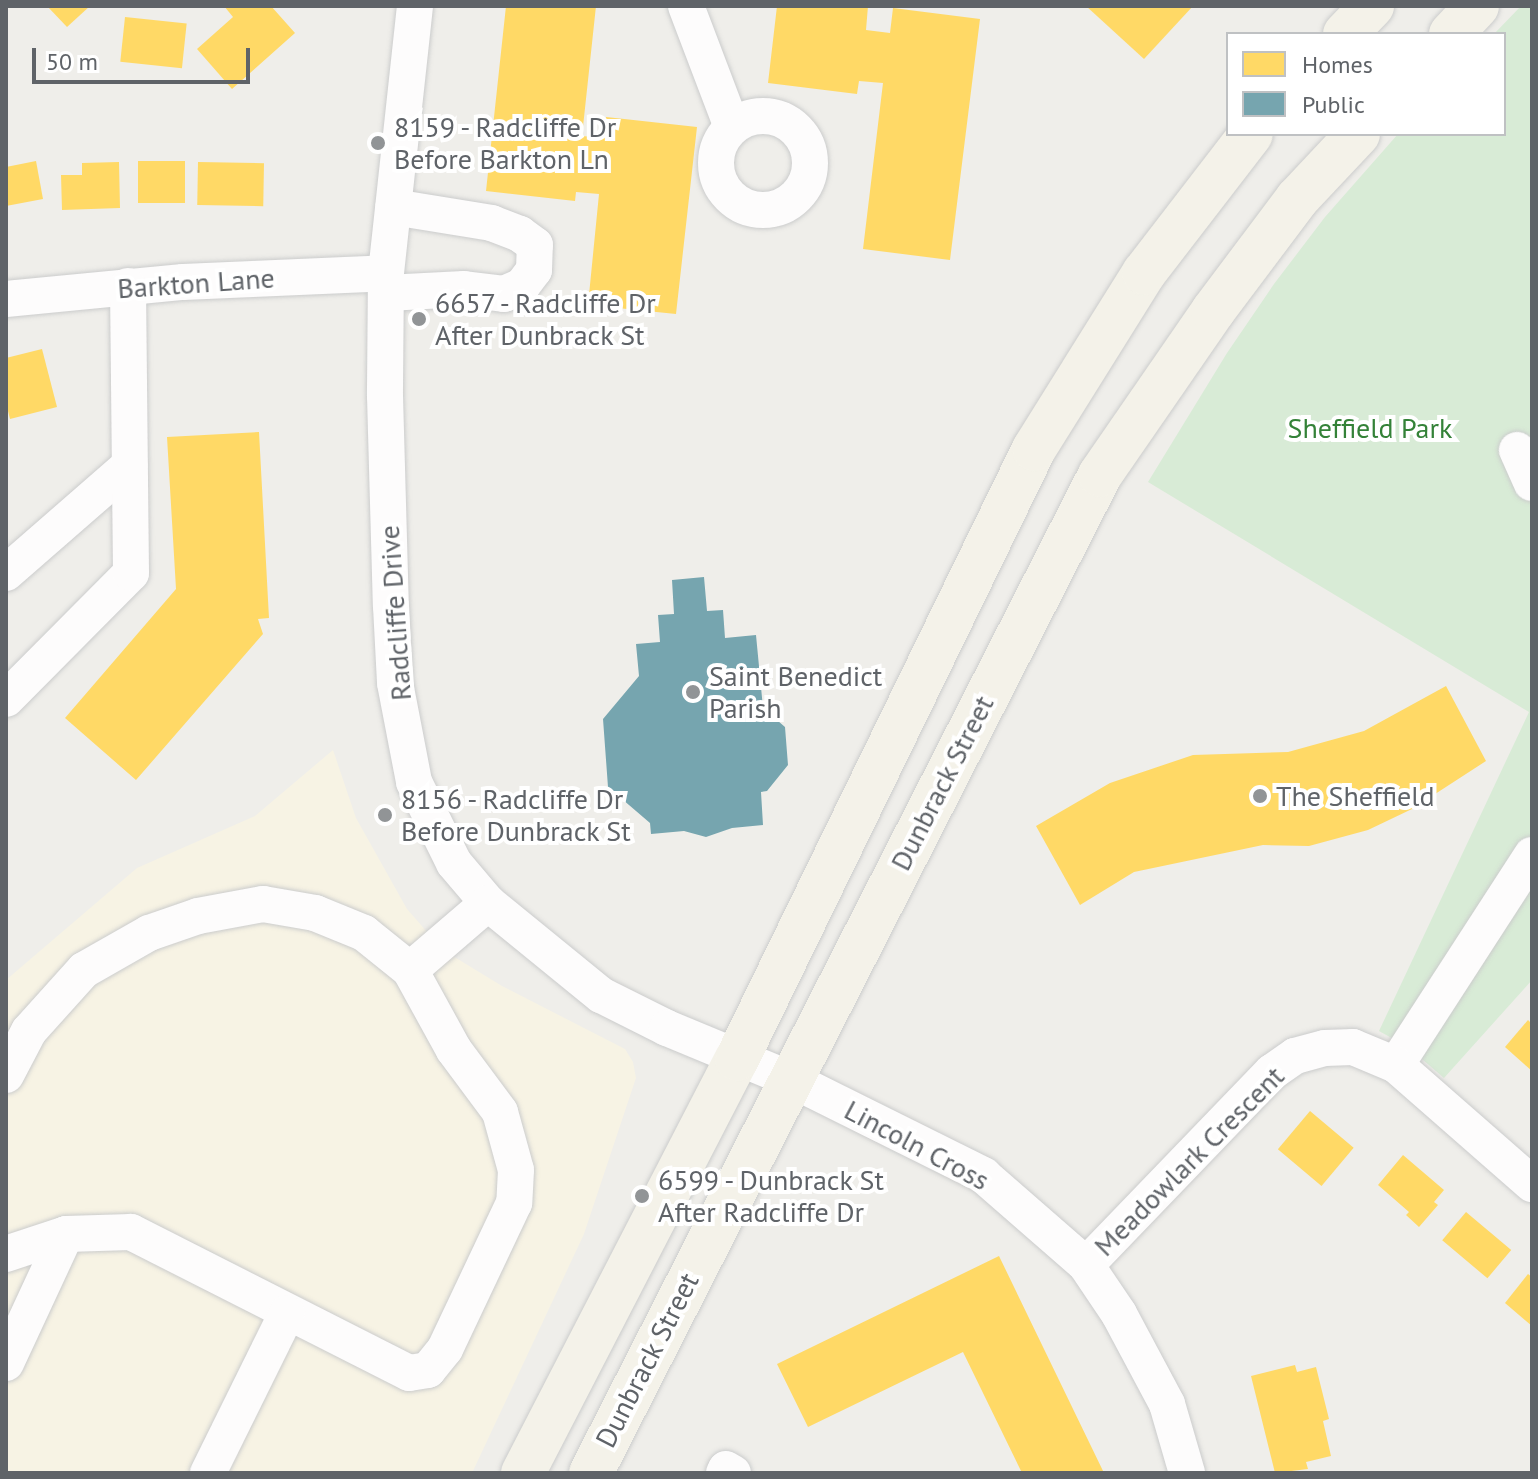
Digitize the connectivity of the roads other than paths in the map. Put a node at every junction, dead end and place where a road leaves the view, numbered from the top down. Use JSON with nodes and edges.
{"nodes":[{"id":1,"x":415,"y":6,"type":"edge"},
{"id":2,"x":686,"y":6,"type":"edge"},
{"id":3,"x":1372,"y":6,"type":"edge"},
{"id":4,"x":1477,"y":6,"type":"edge"},
{"id":5,"x":1347,"y":32,"type":"edge"},
{"id":6,"x":1453,"y":32,"type":"edge"},
{"id":7,"x":732,"y":127,"type":"dead end"},
{"id":8,"x":1249,"y":136,"type":"edge"},
{"id":9,"x":1356,"y":136,"type":"edge"},
{"id":10,"x":393,"y":207,"type":"junction"},
{"id":11,"x":386,"y":283,"type":"junction"},
{"id":12,"x":128,"y":286,"type":"junction"},
{"id":13,"x":6,"y":299,"type":"edge"},
{"id":14,"x":1517,"y":450,"type":"dead end"},
{"id":15,"x":130,"y":465,"type":"junction"},
{"id":16,"x":1532,"y":483,"type":"edge"},
{"id":17,"x":6,"y":573,"type":"edge"},
{"id":18,"x":6,"y":699,"type":"edge"},
{"id":19,"x":1532,"y":855,"type":"edge"},
{"id":20,"x":488,"y":903,"type":"junction"},
{"id":21,"x":410,"y":970,"type":"junction"},
{"id":22,"x":737,"y":1059,"type":"junction"},
{"id":23,"x":1396,"y":1065,"type":"junction"},
{"id":24,"x":6,"y":1075,"type":"edge"},
{"id":25,"x":790,"y":1079,"type":"junction"},
{"id":26,"x":1532,"y":1184,"type":"edge"},
{"id":27,"x":66,"y":1234,"type":"junction"},
{"id":28,"x":6,"y":1254,"type":"edge"},
{"id":29,"x":1086,"y":1265,"type":"junction"},
{"id":30,"x":287,"y":1313,"type":"junction"},
{"id":31,"x":6,"y":1363,"type":"edge"},
{"id":32,"x":208,"y":1473,"type":"edge"},
{"id":33,"x":523,"y":1473,"type":"edge"},
{"id":34,"x":591,"y":1473,"type":"edge"},
{"id":35,"x":724,"y":1473,"type":"edge"},
{"id":36,"x":733,"y":1473,"type":"edge"},
{"id":37,"x":1187,"y":1473,"type":"edge"}],
"edges":[{"from":1,"to":10,"type":"street","name":"Radcliffe Drive"},
{"from":2,"to":7,"type":"street"},
{"from":3,"to":5,"type":"main road"},
{"from":4,"to":6,"type":"main road"},
{"from":8,"to":22,"type":"main road","name":"Dunbrack Street"},
{"from":9,"to":25,"type":"main road","name":"Dunbrack Street"},
{"from":10,"to":11,"type":"street","name":"Radcliffe Drive"},
{"from":10,"to":11,"type":"street","name":"Barkton Lane"},
{"from":11,"to":12,"type":"street","name":"Barkton Lane"},
{"from":11,"to":20,"type":"street","name":"Radcliffe Drive"},
{"from":12,"to":13,"type":"street","name":"Barkton Lane"},
{"from":12,"to":15,"type":"street"},
{"from":14,"to":16,"type":"street"},
{"from":15,"to":17,"type":"street"},
{"from":15,"to":18,"type":"street"},
{"from":19,"to":23,"type":"street"},
{"from":20,"to":21,"type":"street"},
{"from":20,"to":22,"type":"street","name":"Radcliffe Drive"},
{"from":21,"to":24,"type":"street"},
{"from":21,"to":30,"type":"street"},
{"from":22,"to":25,"type":"street","name":"Lincoln Cross"},
{"from":22,"to":33,"type":"main road","name":"Dunbrack Street"},
{"from":23,"to":26,"type":"street","name":"Meadowlark Crescent"},
{"from":23,"to":29,"type":"street","name":"Meadowlark Crescent"},
{"from":25,"to":29,"type":"street","name":"Lincoln Cross"},
{"from":25,"to":34,"type":"main road","name":"Dunbrack Street"},
{"from":27,"to":28,"type":"street"},
{"from":27,"to":30,"type":"street"},
{"from":27,"to":31,"type":"street"},
{"from":29,"to":37,"type":"street","name":"Lincoln Cross"},
{"from":30,"to":32,"type":"street"},
{"from":35,"to":36,"type":"street"}]}
